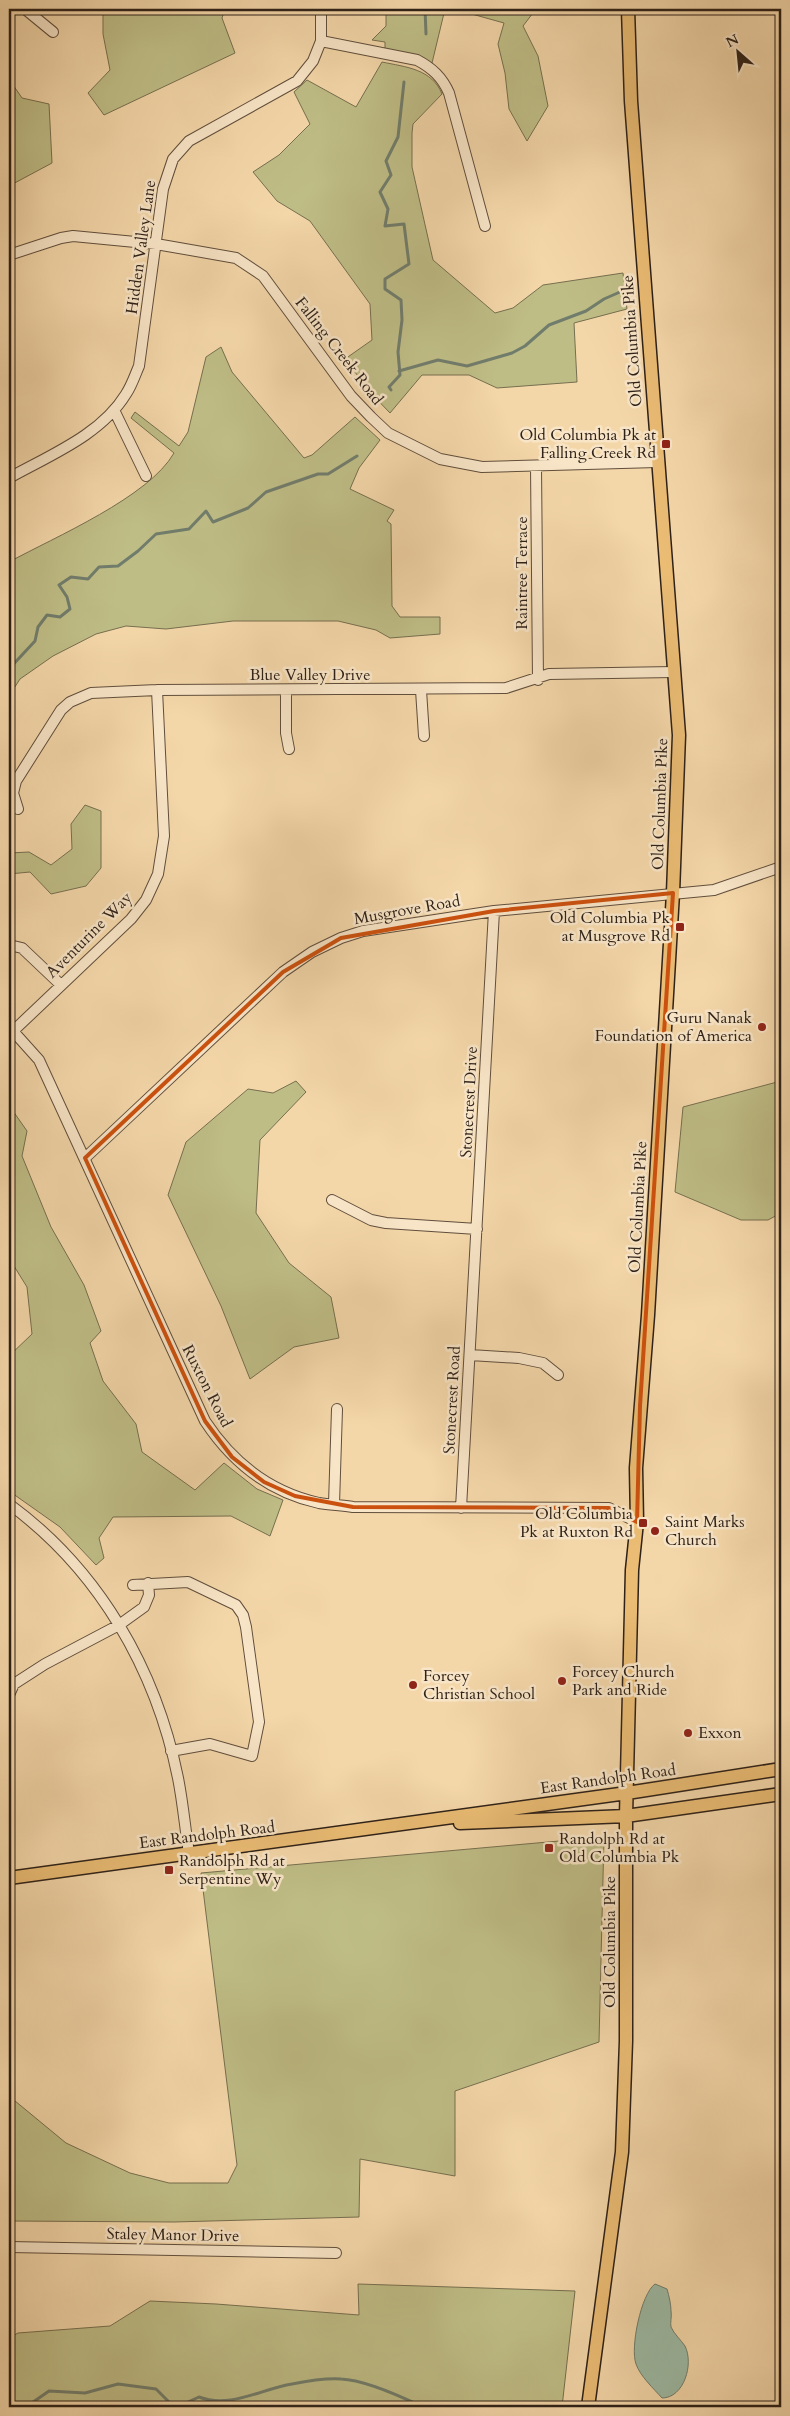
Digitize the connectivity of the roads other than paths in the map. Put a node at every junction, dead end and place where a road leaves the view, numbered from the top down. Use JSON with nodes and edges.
{"nodes":[{"id":1,"x":25,"y":9,"type":"edge"},
{"id":2,"x":321,"y":9,"type":"edge"},
{"id":3,"x":628,"y":9,"type":"edge"},
{"id":4,"x":53,"y":32,"type":"dead end"},
{"id":5,"x":321,"y":41,"type":"junction"},
{"id":6,"x":485,"y":226,"type":"dead end"},
{"id":7,"x":156,"y":244,"type":"junction"},
{"id":8,"x":9,"y":255,"type":"edge"},
{"id":9,"x":114,"y":410,"type":"junction"},
{"id":10,"x":657,"y":462,"type":"junction"},
{"id":11,"x":536,"y":466,"type":"junction"},
{"id":12,"x":146,"y":476,"type":"dead end"},
{"id":13,"x":9,"y":478,"type":"edge"},
{"id":14,"x":674,"y":672,"type":"junction"},
{"id":15,"x":538,"y":680,"type":"junction"},
{"id":16,"x":157,"y":690,"type":"junction"},
{"id":17,"x":286,"y":690,"type":"junction"},
{"id":18,"x":421,"y":690,"type":"junction"},
{"id":19,"x":424,"y":736,"type":"dead end"},
{"id":20,"x":289,"y":749,"type":"dead end"},
{"id":21,"x":18,"y":809,"type":"dead end"},
{"id":22,"x":781,"y":867,"type":"edge"},
{"id":23,"x":673,"y":893,"type":"junction"},
{"id":24,"x":494,"y":911,"type":"junction"},
{"id":25,"x":9,"y":945,"type":"edge"},
{"id":26,"x":61,"y":985,"type":"junction"},
{"id":27,"x":11,"y":1033,"type":"edge"},
{"id":28,"x":85,"y":1158,"type":"junction"},
{"id":29,"x":332,"y":1200,"type":"dead end"},
{"id":30,"x":477,"y":1229,"type":"junction"},
{"id":31,"x":474,"y":1295,"type":"joint"},
{"id":32,"x":470,"y":1355,"type":"junction"},
{"id":33,"x":558,"y":1375,"type":"dead end"},
{"id":34,"x":337,"y":1409,"type":"dead end"},
{"id":35,"x":9,"y":1504,"type":"edge"},
{"id":36,"x":334,"y":1504,"type":"junction"},
{"id":37,"x":461,"y":1508,"type":"junction"},
{"id":38,"x":637,"y":1522,"type":"junction"},
{"id":39,"x":148,"y":1584,"type":"junction"},
{"id":40,"x":133,"y":1585,"type":"dead end"},
{"id":41,"x":119,"y":1625,"type":"junction"},
{"id":42,"x":9,"y":1695,"type":"edge"},
{"id":43,"x":171,"y":1751,"type":"junction"},
{"id":44,"x":781,"y":1769,"type":"edge"},
{"id":45,"x":627,"y":1793,"type":"junction"},
{"id":46,"x":781,"y":1794,"type":"edge"},
{"id":47,"x":626,"y":1816,"type":"junction"},
{"id":48,"x":410,"y":1823,"type":"junction"},
{"id":49,"x":189,"y":1854,"type":"junction"},
{"id":50,"x":9,"y":1878,"type":"edge"},
{"id":51,"x":9,"y":2247,"type":"edge"},
{"id":52,"x":336,"y":2253,"type":"dead end"},
{"id":53,"x":588,"y":2407,"type":"edge"}],
"edges":[{"from":1,"to":4,"type":"street"},
{"from":2,"to":5,"type":"street","name":"Hidden Valley Lane"},
{"from":3,"to":10,"type":"main road","name":"Old Columbia Pike"},
{"from":5,"to":6,"type":"street"},
{"from":5,"to":7,"type":"street","name":"Hidden Valley Lane"},
{"from":7,"to":8,"type":"street","name":"Falling Creek Road"},
{"from":7,"to":9,"type":"street","name":"Hidden Valley Lane"},
{"from":7,"to":11,"type":"street","name":"Falling Creek Road"},
{"from":9,"to":12,"type":"street"},
{"from":9,"to":13,"type":"street","name":"Hidden Valley Lane"},
{"from":10,"to":11,"type":"street","name":"Falling Creek Road"},
{"from":10,"to":14,"type":"main road","name":"Old Columbia Pike"},
{"from":11,"to":15,"type":"street","name":"Raintree Terrace"},
{"from":14,"to":15,"type":"street","name":"Blue Valley Drive"},
{"from":14,"to":23,"type":"main road","name":"Old Columbia Pike"},
{"from":15,"to":18,"type":"street","name":"Blue Valley Drive"},
{"from":16,"to":17,"type":"street","name":"Blue Valley Drive"},
{"from":16,"to":21,"type":"street","name":"Blue Valley Drive"},
{"from":16,"to":26,"type":"street","name":"Aventurine Way"},
{"from":17,"to":18,"type":"street","name":"Blue Valley Drive"},
{"from":17,"to":20,"type":"street"},
{"from":18,"to":19,"type":"street"},
{"from":22,"to":23,"type":"street","name":"Musgrove Road"},
{"from":23,"to":24,"type":"street","name":"Musgrove Road"},
{"from":23,"to":38,"type":"main road","name":"Old Columbia Pike"},
{"from":24,"to":28,"type":"street","name":"Musgrove Road"},
{"from":24,"to":30,"type":"street","name":"Stonecrest Drive"},
{"from":25,"to":26,"type":"street"},
{"from":26,"to":27,"type":"street","name":"Aventurine Way"},
{"from":27,"to":28,"type":"street","name":"Ruxton Road"},
{"from":28,"to":36,"type":"street","name":"Ruxton Road"},
{"from":29,"to":30,"type":"street"},
{"from":30,"to":31,"type":"street","name":"Stonecrest Drive"},
{"from":31,"to":32,"type":"street","name":"Stonecrest Road"},
{"from":32,"to":33,"type":"street"},
{"from":32,"to":37,"type":"street","name":"Stonecrest Road"},
{"from":34,"to":36,"type":"street"},
{"from":35,"to":41,"type":"street"},
{"from":36,"to":37,"type":"street","name":"Ruxton Road"},
{"from":37,"to":38,"type":"street","name":"Ruxton Road"},
{"from":38,"to":45,"type":"main road","name":"Old Columbia Pike"},
{"from":39,"to":40,"type":"street"},
{"from":39,"to":41,"type":"street"},
{"from":39,"to":43,"type":"street"},
{"from":41,"to":42,"type":"street"},
{"from":41,"to":43,"type":"street"},
{"from":43,"to":49,"type":"street"},
{"from":44,"to":45,"type":"main road","name":"East Randolph Road"},
{"from":45,"to":47,"type":"main road","name":"Old Columbia Pike"},
{"from":45,"to":48,"type":"main road","name":"East Randolph Road"},
{"from":46,"to":47,"type":"main road","name":"East Randolph Road"},
{"from":47,"to":48,"type":"main road","name":"East Randolph Road"},
{"from":47,"to":53,"type":"main road","name":"Old Columbia Pike"},
{"from":48,"to":49,"type":"main road","name":"East Randolph Road"},
{"from":49,"to":50,"type":"main road","name":"East Randolph Road"},
{"from":51,"to":52,"type":"street","name":"Staley Manor Drive"}]}
